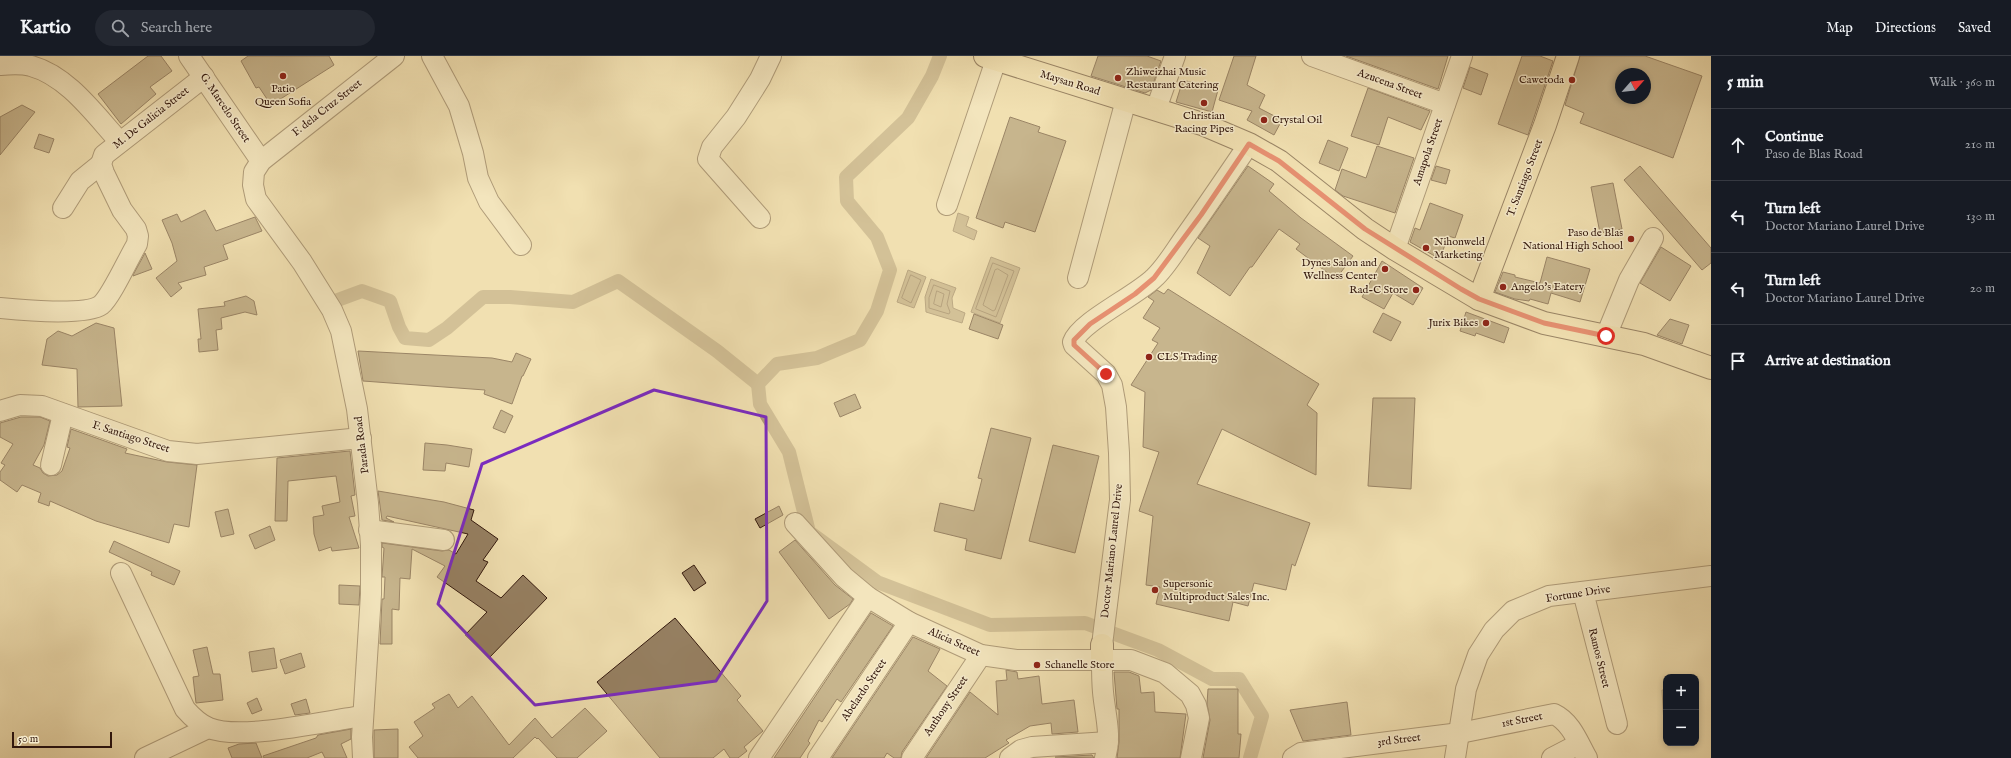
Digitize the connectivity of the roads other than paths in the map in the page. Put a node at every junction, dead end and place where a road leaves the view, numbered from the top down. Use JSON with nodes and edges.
{"nodes":[{"id":1,"x":189,"y":56,"type":"edge"},
{"id":2,"x":394,"y":56,"type":"edge"},
{"id":3,"x":432,"y":56,"type":"edge"},
{"id":4,"x":771,"y":56,"type":"edge"},
{"id":5,"x":1175,"y":56,"type":"edge"},
{"id":6,"x":1312,"y":56,"type":"edge"},
{"id":7,"x":1462,"y":56,"type":"edge"},
{"id":8,"x":990,"y":57,"type":"edge"},
{"id":9,"x":1564,"y":57,"type":"edge"},
{"id":10,"x":0,"y":65,"type":"edge"},
{"id":11,"x":204,"y":77,"type":"junction"},
{"id":12,"x":1126,"y":100,"type":"junction"},
{"id":13,"x":1445,"y":104,"type":"junction"},
{"id":14,"x":1156,"y":109,"type":"junction"},
{"id":15,"x":120,"y":142,"type":"junction"},
{"id":16,"x":1249,"y":144,"type":"junction"},
{"id":17,"x":261,"y":161,"type":"junction"},
{"id":18,"x":101,"y":164,"type":"junction"},
{"id":19,"x":947,"y":205,"type":"dead end"},
{"id":20,"x":63,"y":208,"type":"dead end"},
{"id":21,"x":760,"y":218,"type":"dead end"},
{"id":22,"x":1653,"y":238,"type":"dead end"},
{"id":23,"x":521,"y":245,"type":"dead end"},
{"id":24,"x":1395,"y":249,"type":"junction"},
{"id":25,"x":1078,"y":278,"type":"dead end"},
{"id":26,"x":1479,"y":299,"type":"junction"},
{"id":27,"x":0,"y":308,"type":"edge"},
{"id":28,"x":1606,"y":336,"type":"junction"},
{"id":29,"x":1711,"y":368,"type":"edge"},
{"id":30,"x":0,"y":411,"type":"edge"},
{"id":31,"x":63,"y":414,"type":"junction"},
{"id":32,"x":361,"y":438,"type":"junction"},
{"id":33,"x":51,"y":465,"type":"dead end"},
{"id":34,"x":795,"y":523,"type":"dead end"},
{"id":35,"x":369,"y":530,"type":"junction"},
{"id":36,"x":444,"y":540,"type":"dead end"},
{"id":37,"x":121,"y":573,"type":"dead end"},
{"id":38,"x":1711,"y":576,"type":"edge"},
{"id":39,"x":1583,"y":592,"type":"junction"},
{"id":40,"x":868,"y":597,"type":"junction"},
{"id":41,"x":909,"y":622,"type":"junction"},
{"id":42,"x":1102,"y":652,"type":"junction"},
{"id":43,"x":981,"y":655,"type":"junction"},
{"id":44,"x":363,"y":716,"type":"junction"},
{"id":45,"x":1617,"y":724,"type":"dead end"},
{"id":46,"x":208,"y":728,"type":"junction"},
{"id":47,"x":1460,"y":733,"type":"junction"},
{"id":48,"x":1106,"y":750,"type":"edge"},
{"id":49,"x":1370,"y":751,"type":"edge"},
{"id":50,"x":1583,"y":751,"type":"edge"},
{"id":51,"x":145,"y":758,"type":"edge"},
{"id":52,"x":363,"y":758,"type":"edge"},
{"id":53,"x":759,"y":758,"type":"edge"},
{"id":54,"x":818,"y":758,"type":"edge"},
{"id":55,"x":912,"y":758,"type":"edge"},
{"id":56,"x":1010,"y":758,"type":"edge"},
{"id":57,"x":1191,"y":758,"type":"edge"},
{"id":58,"x":1293,"y":758,"type":"edge"},
{"id":59,"x":1455,"y":758,"type":"edge"},
{"id":60,"x":1552,"y":758,"type":"edge"}],
"edges":[{"from":1,"to":11,"type":"street","name":"G. Marcelo Street"},
{"from":2,"to":17,"type":"street","name":"F. dela Cruz Street"},
{"from":3,"to":23,"type":"street"},
{"from":4,"to":21,"type":"street"},
{"from":5,"to":14,"type":"street"},
{"from":6,"to":13,"type":"street","name":"Azucena Street"},
{"from":7,"to":13,"type":"street","name":"Amapola Street"},
{"from":8,"to":12,"type":"main road","name":"Maysan Road"},
{"from":8,"to":19,"type":"street"},
{"from":9,"to":26,"type":"main road","name":"T. Santiago Street"},
{"from":10,"to":15,"type":"street"},
{"from":11,"to":15,"type":"street","name":"M. De Galicia Street"},
{"from":11,"to":17,"type":"street","name":"G. Marcelo Street"},
{"from":12,"to":14,"type":"main road","name":"Maysan Road"},
{"from":12,"to":25,"type":"street"},
{"from":13,"to":24,"type":"street","name":"Amapola Street"},
{"from":14,"to":16,"type":"main road","name":"Maysan Road"},
{"from":15,"to":18,"type":"street","name":"M. De Galicia Street"},
{"from":16,"to":24,"type":"main road","name":"Maysan Road"},
{"from":16,"to":42,"type":"street","name":"Doctor Mariano Laurel Drive"},
{"from":17,"to":32,"type":"street","name":"Parada Road"},
{"from":18,"to":20,"type":"street","name":"M. De Galicia Street"},
{"from":18,"to":27,"type":"street"},
{"from":22,"to":28,"type":"street"},
{"from":24,"to":26,"type":"main road","name":"Maysan Road"},
{"from":26,"to":28,"type":"main road","name":"Maysan Road"},
{"from":28,"to":29,"type":"main road","name":"Maysan Road"},
{"from":30,"to":31,"type":"street","name":"F. Santiago Street"},
{"from":31,"to":32,"type":"street","name":"F. Santiago Street"},
{"from":31,"to":33,"type":"street"},
{"from":32,"to":35,"type":"street","name":"Parada Road"},
{"from":34,"to":40,"type":"street","name":"Alicia Street"},
{"from":35,"to":36,"type":"street"},
{"from":35,"to":44,"type":"street","name":"Parada Road"},
{"from":37,"to":46,"type":"street"},
{"from":38,"to":39,"type":"street","name":"Fortune Drive"},
{"from":39,"to":45,"type":"street","name":"Ramos Street"},
{"from":39,"to":47,"type":"street","name":"Fortune Drive"},
{"from":40,"to":41,"type":"street","name":"Alicia Street"},
{"from":40,"to":53,"type":"street"},
{"from":41,"to":43,"type":"street","name":"Alicia Street"},
{"from":41,"to":54,"type":"street","name":"Abelardo Street"},
{"from":42,"to":43,"type":"street","name":"Alicia Street"},
{"from":42,"to":48,"type":"street","name":"Doctor Mariano Laurel Drive"},
{"from":42,"to":57,"type":"street","name":"Alicia Street"},
{"from":43,"to":55,"type":"street","name":"Anthony Street"},
{"from":44,"to":46,"type":"street"},
{"from":44,"to":52,"type":"street","name":"Parada Road"},
{"from":46,"to":51,"type":"street"},
{"from":47,"to":49,"type":"street","name":"3rd Street"},
{"from":47,"to":50,"type":"street","name":"1st Street"},
{"from":47,"to":59,"type":"street","name":"Fortune Drive"},
{"from":48,"to":56,"type":"street"},
{"from":49,"to":58,"type":"street","name":"3rd Street"},
{"from":50,"to":60,"type":"street"}]}
